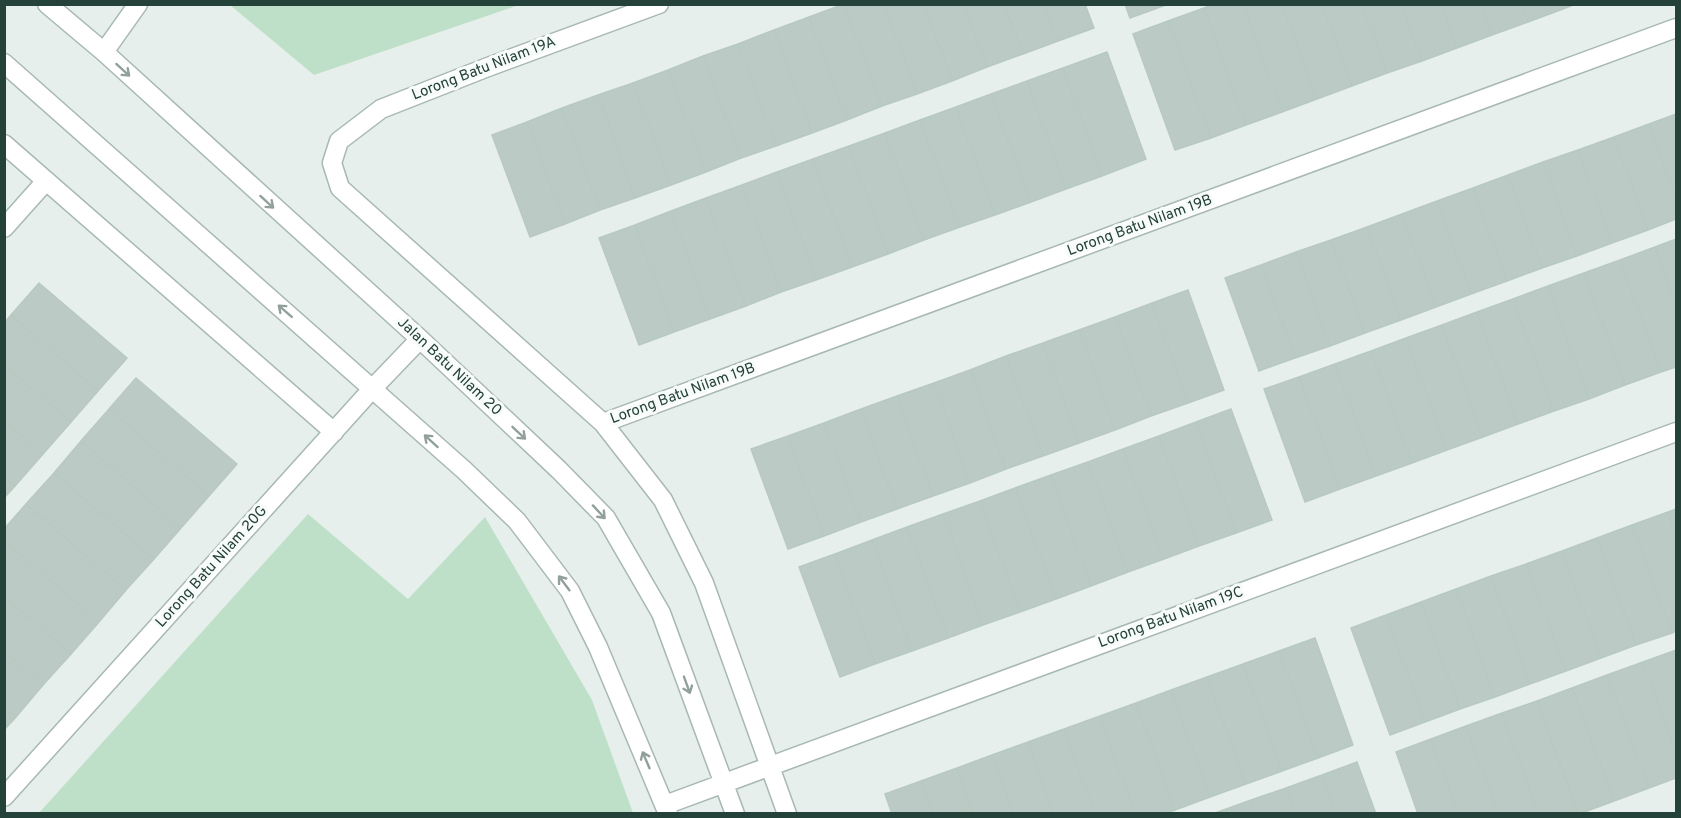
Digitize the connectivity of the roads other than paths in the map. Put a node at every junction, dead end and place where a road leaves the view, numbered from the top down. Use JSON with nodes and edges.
{"nodes":[{"id":1,"x":47,"y":4,"type":"edge"},
{"id":2,"x":658,"y":4,"type":"edge"},
{"id":3,"x":128,"y":8,"type":"edge"},
{"id":4,"x":1677,"y":28,"type":"edge"},
{"id":5,"x":104,"y":52,"type":"junction"},
{"id":6,"x":4,"y":63,"type":"edge"},
{"id":7,"x":4,"y":144,"type":"edge"},
{"id":8,"x":46,"y":181,"type":"junction"},
{"id":9,"x":4,"y":228,"type":"edge"},
{"id":10,"x":420,"y":339,"type":"junction"},
{"id":11,"x":373,"y":388,"type":"junction"},
{"id":12,"x":603,"y":423,"type":"junction"},
{"id":13,"x":334,"y":432,"type":"junction"},
{"id":14,"x":1677,"y":432,"type":"edge"},
{"id":15,"x":769,"y":766,"type":"junction"},
{"id":16,"x":724,"y":783,"type":"junction"},
{"id":17,"x":4,"y":796,"type":"edge"},
{"id":18,"x":666,"y":809,"type":"edge"},
{"id":19,"x":735,"y":813,"type":"edge"},
{"id":20,"x":786,"y":813,"type":"edge"}],
"edges":[{"from":1,"to":5,"type":"street","name":"Jalan Batu Nilam 20"},
{"from":2,"to":12,"type":"street","name":"Lorong Batu Nilam 19A"},
{"from":3,"to":5,"type":"street"},
{"from":4,"to":12,"type":"street","name":"Lorong Batu Nilam 19B"},
{"from":5,"to":10,"type":"street","name":"Jalan Batu Nilam 20","one_way":true},
{"from":11,"to":6,"type":"street","one_way":true},
{"from":7,"to":8,"type":"street"},
{"from":8,"to":9,"type":"street"},
{"from":8,"to":13,"type":"street"},
{"from":10,"to":11,"type":"street","name":"Lorong Batu Nilam 20G"},
{"from":10,"to":16,"type":"street","name":"Jalan Batu Nilam 20","one_way":true},
{"from":11,"to":13,"type":"street","name":"Lorong Batu Nilam 20G"},
{"from":18,"to":11,"type":"street","one_way":true},
{"from":12,"to":15,"type":"street"},
{"from":13,"to":17,"type":"street","name":"Lorong Batu Nilam 20G"},
{"from":14,"to":15,"type":"street","name":"Lorong Batu Nilam 19C"},
{"from":15,"to":16,"type":"street","name":"Lorong Batu Nilam 19C"},
{"from":15,"to":20,"type":"street"},
{"from":16,"to":18,"type":"street","name":"Lorong Batu Nilam 19C"},
{"from":16,"to":19,"type":"street","name":"Jalan Batu Nilam 20"}]}
